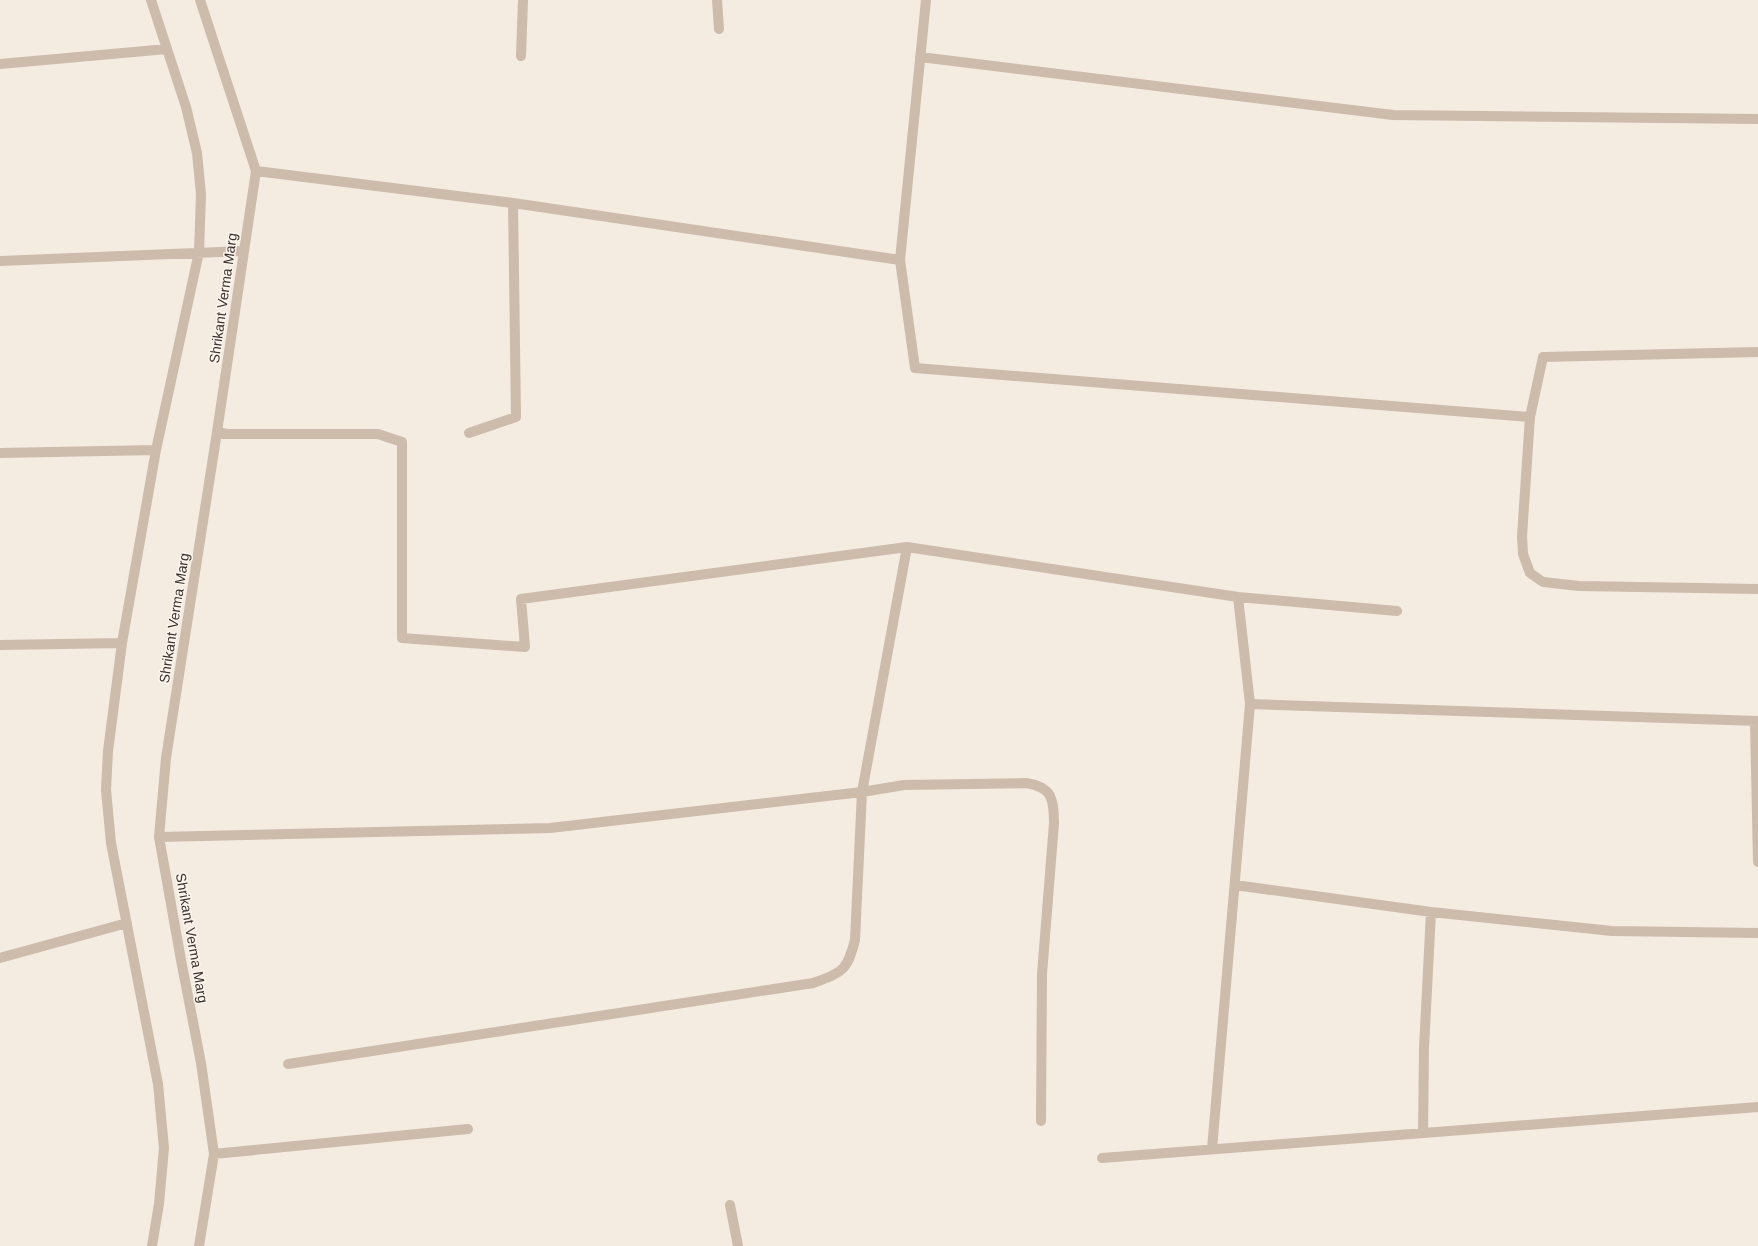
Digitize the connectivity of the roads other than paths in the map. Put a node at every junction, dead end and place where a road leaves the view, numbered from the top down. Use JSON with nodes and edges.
{"nodes":[{"id":1,"x":151,"y":0,"type":"edge"},
{"id":2,"x":200,"y":0,"type":"edge"},
{"id":3,"x":523,"y":0,"type":"edge"},
{"id":4,"x":717,"y":0,"type":"edge"},
{"id":5,"x":926,"y":0,"type":"edge"},
{"id":6,"x":719,"y":29,"type":"dead end"},
{"id":7,"x":167,"y":49,"type":"junction"},
{"id":8,"x":521,"y":56,"type":"dead end"},
{"id":9,"x":920,"y":57,"type":"junction"},
{"id":10,"x":0,"y":64,"type":"edge"},
{"id":11,"x":1758,"y":119,"type":"edge"},
{"id":12,"x":256,"y":171,"type":"junction"},
{"id":13,"x":513,"y":203,"type":"junction"},
{"id":14,"x":244,"y":251,"type":"junction"},
{"id":15,"x":199,"y":252,"type":"junction"},
{"id":16,"x":900,"y":260,"type":"junction"},
{"id":17,"x":0,"y":261,"type":"edge"},
{"id":18,"x":1758,"y":352,"type":"edge"},
{"id":19,"x":1530,"y":417,"type":"junction"},
{"id":20,"x":217,"y":432,"type":"junction"},
{"id":21,"x":469,"y":433,"type":"dead end"},
{"id":22,"x":156,"y":450,"type":"junction"},
{"id":23,"x":0,"y":453,"type":"edge"},
{"id":24,"x":907,"y":547,"type":"junction"},
{"id":25,"x":1758,"y":589,"type":"edge"},
{"id":26,"x":1238,"y":597,"type":"junction"},
{"id":27,"x":1397,"y":611,"type":"dead end"},
{"id":28,"x":122,"y":643,"type":"junction"},
{"id":29,"x":0,"y":645,"type":"edge"},
{"id":30,"x":1250,"y":704,"type":"junction"},
{"id":31,"x":1757,"y":721,"type":"edge"},
{"id":32,"x":862,"y":792,"type":"junction"},
{"id":33,"x":159,"y":837,"type":"junction"},
{"id":34,"x":1758,"y":862,"type":"edge"},
{"id":35,"x":1235,"y":884,"type":"junction"},
{"id":36,"x":1431,"y":912,"type":"junction"},
{"id":37,"x":126,"y":923,"type":"junction"},
{"id":38,"x":1758,"y":933,"type":"edge"},
{"id":39,"x":0,"y":958,"type":"edge"},
{"id":40,"x":288,"y":1064,"type":"dead end"},
{"id":41,"x":1758,"y":1107,"type":"edge"},
{"id":42,"x":1041,"y":1121,"type":"dead end"},
{"id":43,"x":468,"y":1129,"type":"dead end"},
{"id":44,"x":1423,"y":1133,"type":"junction"},
{"id":45,"x":1212,"y":1149,"type":"junction"},
{"id":46,"x":214,"y":1154,"type":"junction"},
{"id":47,"x":1102,"y":1158,"type":"dead end"},
{"id":48,"x":730,"y":1205,"type":"dead end"},
{"id":49,"x":152,"y":1246,"type":"edge"},
{"id":50,"x":199,"y":1246,"type":"edge"},
{"id":51,"x":738,"y":1246,"type":"edge"}],
"edges":[{"from":1,"to":7,"type":"street"},
{"from":2,"to":12,"type":"street","name":"Shrikant Verma Marg"},
{"from":3,"to":8,"type":"street"},
{"from":4,"to":6,"type":"street"},
{"from":5,"to":9,"type":"street"},
{"from":7,"to":10,"type":"street"},
{"from":7,"to":15,"type":"street"},
{"from":9,"to":11,"type":"street"},
{"from":9,"to":16,"type":"street"},
{"from":12,"to":13,"type":"street"},
{"from":12,"to":14,"type":"street","name":"Shrikant Verma Marg"},
{"from":13,"to":16,"type":"street"},
{"from":13,"to":21,"type":"street"},
{"from":14,"to":15,"type":"street"},
{"from":14,"to":20,"type":"street","name":"Shrikant Verma Marg"},
{"from":15,"to":17,"type":"street"},
{"from":15,"to":22,"type":"street"},
{"from":16,"to":19,"type":"street"},
{"from":18,"to":19,"type":"street"},
{"from":19,"to":25,"type":"street"},
{"from":20,"to":24,"type":"street"},
{"from":20,"to":33,"type":"street","name":"Shrikant Verma Marg"},
{"from":22,"to":23,"type":"street"},
{"from":22,"to":28,"type":"street"},
{"from":24,"to":26,"type":"street"},
{"from":24,"to":32,"type":"street"},
{"from":26,"to":27,"type":"street"},
{"from":26,"to":30,"type":"street"},
{"from":28,"to":29,"type":"street"},
{"from":28,"to":37,"type":"street"},
{"from":30,"to":31,"type":"street"},
{"from":30,"to":35,"type":"street"},
{"from":31,"to":34,"type":"street"},
{"from":32,"to":33,"type":"street"},
{"from":32,"to":40,"type":"street"},
{"from":32,"to":42,"type":"street"},
{"from":33,"to":46,"type":"street","name":"Shrikant Verma Marg"},
{"from":35,"to":36,"type":"street"},
{"from":35,"to":45,"type":"street"},
{"from":36,"to":38,"type":"street"},
{"from":36,"to":44,"type":"street"},
{"from":37,"to":39,"type":"street"},
{"from":37,"to":49,"type":"street"},
{"from":41,"to":44,"type":"street"},
{"from":43,"to":46,"type":"street"},
{"from":44,"to":45,"type":"street"},
{"from":45,"to":47,"type":"street"},
{"from":46,"to":50,"type":"street","name":"Shrikant Verma Marg"},
{"from":48,"to":51,"type":"street"}]}
